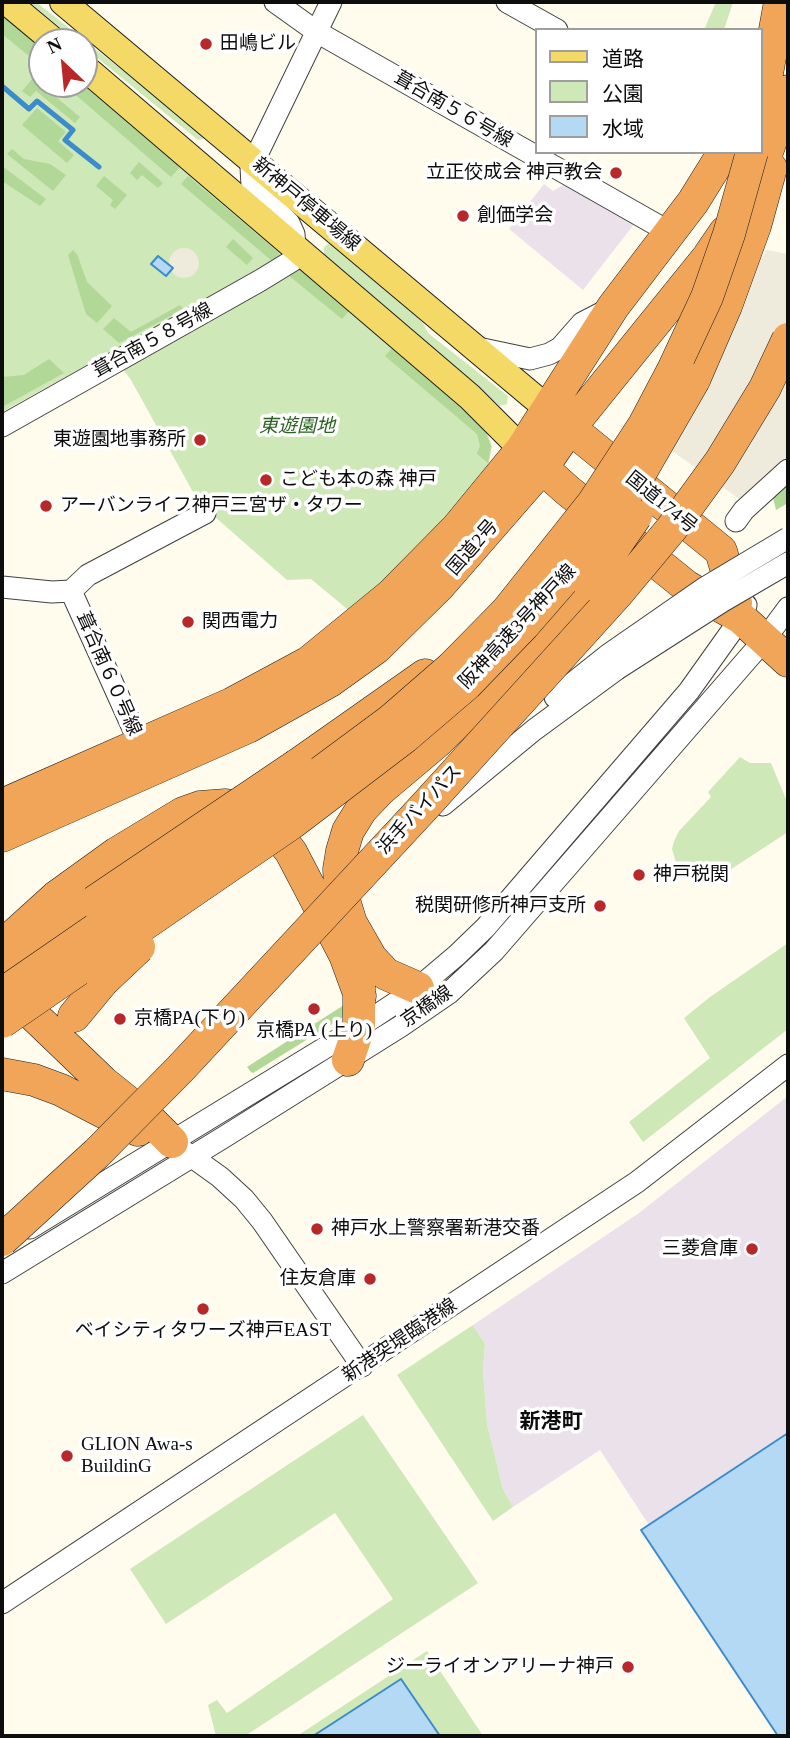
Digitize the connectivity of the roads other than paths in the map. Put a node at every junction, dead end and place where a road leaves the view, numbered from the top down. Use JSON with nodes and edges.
{"nodes":[{"id":1,"x":7,"y":2,"type":"edge"},
{"id":2,"x":63,"y":2,"type":"edge"},
{"id":3,"x":275,"y":2,"type":"edge"},
{"id":4,"x":331,"y":2,"type":"edge"},
{"id":5,"x":507,"y":2,"type":"edge"},
{"id":6,"x":770,"y":2,"type":"edge"},
{"id":7,"x":780,"y":2,"type":"edge"},
{"id":8,"x":38,"y":28,"type":"edge"},
{"id":9,"x":553,"y":28,"type":"edge"},
{"id":10,"x":317,"y":32,"type":"junction"},
{"id":11,"x":762,"y":57,"type":"edge"},
{"id":12,"x":98,"y":79,"type":"edge"},
{"id":13,"x":788,"y":91,"type":"edge"},
{"id":14,"x":762,"y":101,"type":"edge"},
{"id":15,"x":723,"y":154,"type":"edge"},
{"id":16,"x":751,"y":154,"type":"edge"},
{"id":17,"x":259,"y":165,"type":"junction"},
{"id":18,"x":671,"y":233,"type":"junction"},
{"id":19,"x":298,"y":249,"type":"junction"},
{"id":20,"x":612,"y":307,"type":"junction"},
{"id":21,"x":788,"y":339,"type":"edge"},
{"id":22,"x":472,"y":346,"type":"junction"},
{"id":23,"x":788,"y":357,"type":"edge"},
{"id":24,"x":694,"y":380,"type":"junction"},
{"id":25,"x":558,"y":419,"type":"junction"},
{"id":26,"x":2,"y":426,"type":"edge"},
{"id":27,"x":532,"y":458,"type":"junction"},
{"id":28,"x":788,"y":470,"type":"edge"},
{"id":29,"x":205,"y":513,"type":"dead end"},
{"id":30,"x":736,"y":521,"type":"dead end"},
{"id":31,"x":788,"y":538,"type":"edge"},
{"id":32,"x":788,"y":545,"type":"edge"},
{"id":33,"x":558,"y":550,"type":"junction"},
{"id":34,"x":788,"y":564,"type":"edge"},
{"id":35,"x":2,"y":587,"type":"edge"},
{"id":36,"x":71,"y":591,"type":"junction"},
{"id":37,"x":788,"y":608,"type":"edge"},
{"id":38,"x":741,"y":618,"type":"junction"},
{"id":39,"x":765,"y":639,"type":"junction"},
{"id":40,"x":788,"y":660,"type":"edge"},
{"id":41,"x":140,"y":744,"type":"junction"},
{"id":42,"x":2,"y":805,"type":"edge"},
{"id":43,"x":425,"y":806,"type":"junction"},
{"id":44,"x":292,"y":823,"type":"junction"},
{"id":45,"x":2,"y":836,"type":"edge"},
{"id":46,"x":379,"y":865,"type":"junction"},
{"id":47,"x":88,"y":889,"type":"junction"},
{"id":48,"x":342,"y":928,"type":"junction"},
{"id":49,"x":2,"y":946,"type":"edge"},
{"id":50,"x":357,"y":955,"type":"junction"},
{"id":51,"x":386,"y":974,"type":"junction"},
{"id":52,"x":418,"y":988,"type":"junction"},
{"id":53,"x":2,"y":994,"type":"edge"},
{"id":54,"x":360,"y":996,"type":"junction"},
{"id":55,"x":74,"y":1016,"type":"dead end"},
{"id":56,"x":2,"y":1022,"type":"edge"},
{"id":57,"x":359,"y":1027,"type":"junction"},
{"id":58,"x":348,"y":1060,"type":"junction"},
{"id":59,"x":788,"y":1065,"type":"edge"},
{"id":60,"x":2,"y":1074,"type":"edge"},
{"id":61,"x":182,"y":1149,"type":"junction"},
{"id":62,"x":2,"y":1240,"type":"edge"},
{"id":63,"x":2,"y":1247,"type":"edge"},
{"id":64,"x":2,"y":1273,"type":"edge"},
{"id":65,"x":362,"y":1366,"type":"junction"},
{"id":66,"x":2,"y":1603,"type":"edge"}],
"edges":[{"from":1,"to":8,"type":"main road"},
{"from":2,"to":17,"type":"main road","name":"新神戸停車場線"},
{"from":3,"to":10,"type":"street","name":"葺合南５６号線"},
{"from":4,"to":10,"type":"street"},
{"from":5,"to":9,"type":"street"},
{"from":6,"to":11,"type":"highway"},
{"from":7,"to":14,"type":"highway"},
{"from":10,"to":17,"type":"street"},
{"from":10,"to":18,"type":"street","name":"葺合南５６号線"},
{"from":12,"to":19,"type":"main road","name":"新神戸停車場線"},
{"from":13,"to":24,"type":"highway","name":"阪神高速3号神戸線"},
{"from":13,"to":25,"type":"highway","name":"国道2号"},
{"from":15,"to":18,"type":"highway","name":"国道2号"},
{"from":16,"to":33,"type":"highway","name":"阪神高速3号神戸線","bridge":true},
{"from":17,"to":19,"type":"main road"},
{"from":17,"to":22,"type":"main road","name":"新神戸停車場線"},
{"from":18,"to":20,"type":"highway","name":"国道2号"},
{"from":19,"to":26,"type":"street","name":"葺合南５８号線"},
{"from":19,"to":27,"type":"main road","name":"新神戸停車場線"},
{"from":20,"to":22,"type":"street"},
{"from":20,"to":25,"type":"highway","name":"国道2号"},
{"from":21,"to":43,"type":"highway","name":"浜手バイパス","bridge":true},
{"from":22,"to":25,"type":"main road","name":"新神戸停車場線"},
{"from":23,"to":46,"type":"highway","name":"浜手バイパス"},
{"from":24,"to":44,"type":"highway","name":"阪神高速3号神戸線","bridge":true},
{"from":24,"to":48,"type":"highway","bridge":true},
{"from":25,"to":27,"type":"highway","name":"国道2号"},
{"from":25,"to":38,"type":"highway","name":"国道174号"},
{"from":27,"to":38,"type":"highway"},
{"from":27,"to":41,"type":"highway","name":"国道2号"},
{"from":27,"to":45,"type":"highway","name":"国道2号"},
{"from":28,"to":30,"type":"street"},
{"from":29,"to":36,"type":"street"},
{"from":31,"to":43,"type":"street","bridge":true},
{"from":32,"to":38,"type":"street","name":"京橋線"},
{"from":33,"to":47,"type":"highway","bridge":true},
{"from":33,"to":53,"type":"highway","name":"阪神高速3号神戸線","bridge":true},
{"from":34,"to":46,"type":"street","bridge":true},
{"from":35,"to":36,"type":"street","name":"葺合南６０号線"},
{"from":36,"to":41,"type":"street","name":"葺合南６０号線"},
{"from":37,"to":39,"type":"street","name":"京橋線"},
{"from":38,"to":39,"type":"highway"},
{"from":38,"to":52,"type":"street","name":"京橋線"},
{"from":39,"to":40,"type":"highway"},
{"from":39,"to":58,"type":"street","name":"京橋線"},
{"from":41,"to":42,"type":"highway","name":"国道2号"},
{"from":43,"to":62,"type":"highway","name":"浜手バイパス","bridge":true},
{"from":44,"to":55,"type":"highway","bridge":true},
{"from":44,"to":56,"type":"highway","name":"阪神高速3号神戸線","bridge":true},
{"from":46,"to":63,"type":"highway","name":"浜手バイパス","bridge":true},
{"from":47,"to":48,"type":"highway"},
{"from":47,"to":49,"type":"highway"},
{"from":47,"to":61,"type":"highway"},
{"from":48,"to":50,"type":"highway"},
{"from":48,"to":51,"type":"highway"},
{"from":48,"to":54,"type":"highway"},
{"from":50,"to":51,"type":"highway"},
{"from":50,"to":54,"type":"highway"},
{"from":51,"to":52,"type":"highway"},
{"from":52,"to":57,"type":"street","name":"京橋線"},
{"from":54,"to":57,"type":"highway"},
{"from":57,"to":58,"type":"highway"},
{"from":57,"to":61,"type":"street","name":"京橋線"},
{"from":58,"to":61,"type":"street","name":"京橋線"},
{"from":59,"to":65,"type":"street","name":"新港突堤臨港線"},
{"from":60,"to":61,"type":"highway"},
{"from":61,"to":63,"type":"street","name":"京橋線"},
{"from":61,"to":64,"type":"street","name":"京橋線"},
{"from":61,"to":65,"type":"street"},
{"from":65,"to":66,"type":"street","name":"新港突堤臨港線"}]}
